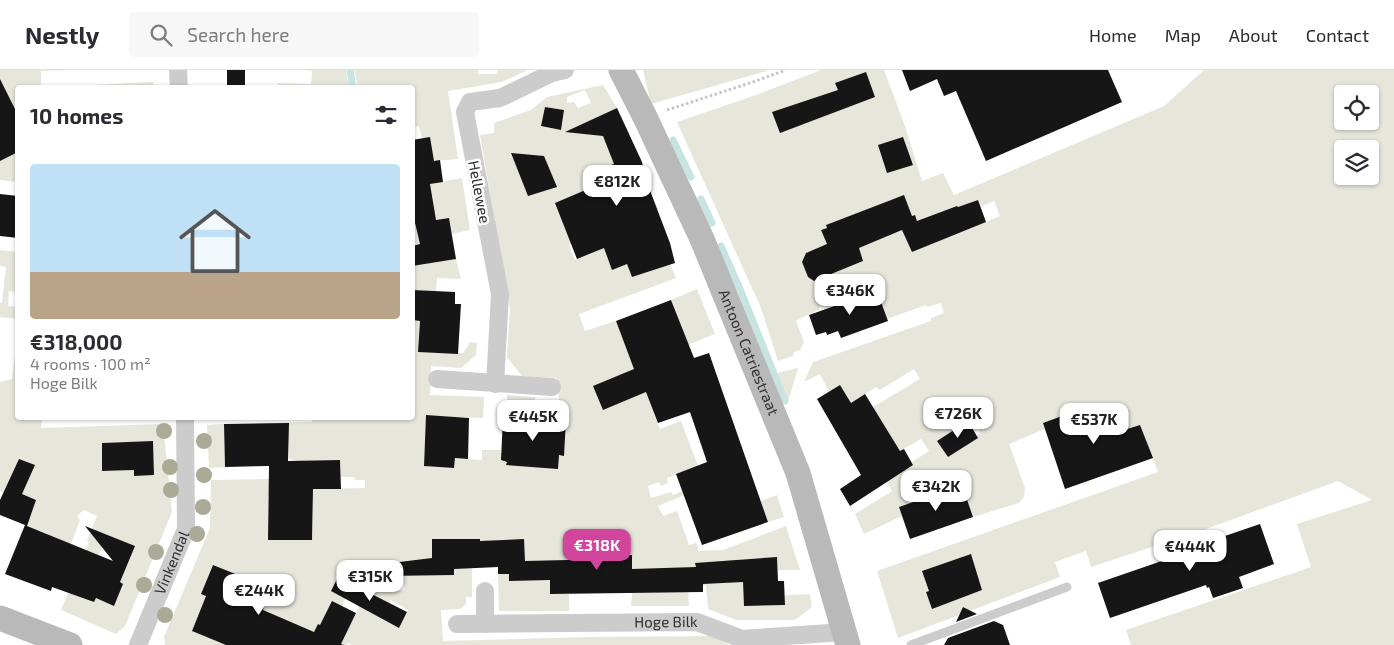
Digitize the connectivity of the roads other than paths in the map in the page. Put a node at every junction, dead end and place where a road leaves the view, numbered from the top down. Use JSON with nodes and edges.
{"nodes":[{"id":1,"x":178,"y":70,"type":"edge"},
{"id":2,"x":565,"y":70,"type":"edge"},
{"id":3,"x":621,"y":70,"type":"edge"},
{"id":4,"x":178,"y":85,"type":"edge"},
{"id":5,"x":437,"y":379,"type":"dead end"},
{"id":6,"x":495,"y":384,"type":"junction"},
{"id":7,"x":552,"y":387,"type":"dead end"},
{"id":8,"x":185,"y":420,"type":"edge"},
{"id":9,"x":1067,"y":587,"type":"dead end"},
{"id":10,"x":484,"y":591,"type":"dead end"},
{"id":11,"x":0,"y":618,"type":"edge"},
{"id":12,"x":456,"y":624,"type":"dead end"},
{"id":13,"x":485,"y":624,"type":"junction"},
{"id":14,"x":846,"y":639,"type":"edge"},
{"id":15,"x":70,"y":645,"type":"edge"},
{"id":16,"x":138,"y":645,"type":"edge"},
{"id":17,"x":911,"y":645,"type":"edge"}],
"edges":[{"from":1,"to":4,"type":"street"},
{"from":2,"to":6,"type":"street","name":"Hellewee"},
{"from":3,"to":14,"type":"main road","name":"Antoon Catriestraat"},
{"from":5,"to":6,"type":"street"},
{"from":6,"to":7,"type":"street"},
{"from":8,"to":16,"type":"street","name":"Vinkendal"},
{"from":9,"to":17,"type":"lane"},
{"from":10,"to":13,"type":"street"},
{"from":11,"to":15,"type":"main road"},
{"from":12,"to":13,"type":"street","name":"Hoge Bilk"},
{"from":13,"to":14,"type":"street","name":"Hoge Bilk"}]}
